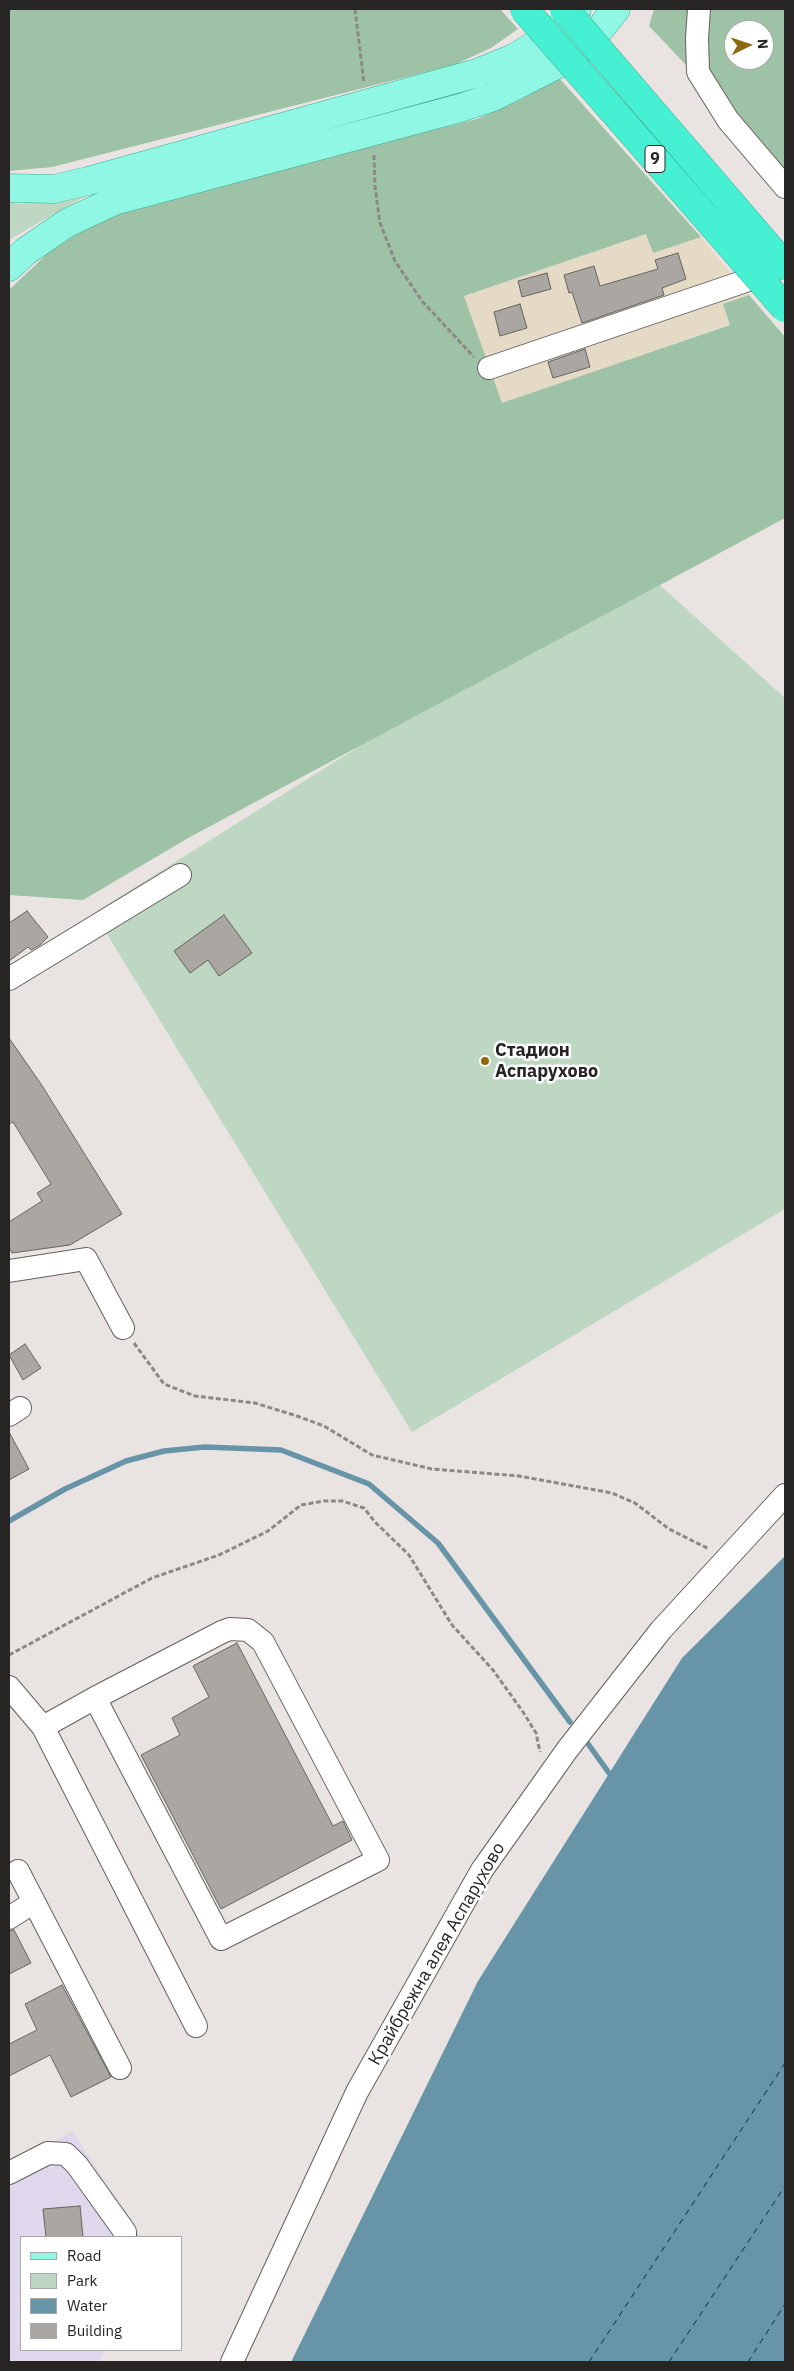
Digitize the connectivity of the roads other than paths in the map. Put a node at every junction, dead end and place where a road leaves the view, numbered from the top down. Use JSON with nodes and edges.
{"nodes":[{"id":1,"x":524,"y":9,"type":"edge"},
{"id":2,"x":564,"y":9,"type":"edge"},
{"id":3,"x":577,"y":9,"type":"edge"},
{"id":4,"x":616,"y":9,"type":"edge"},
{"id":5,"x":699,"y":9,"type":"edge"},
{"id":6,"x":785,"y":187,"type":"edge"},
{"id":7,"x":9,"y":188,"type":"edge"},
{"id":8,"x":9,"y":267,"type":"edge"},
{"id":9,"x":785,"y":267,"type":"edge"},
{"id":10,"x":785,"y":308,"type":"edge"},
{"id":11,"x":489,"y":368,"type":"road end"},
{"id":12,"x":180,"y":875,"type":"dead end"},
{"id":13,"x":9,"y":979,"type":"edge"},
{"id":14,"x":9,"y":1271,"type":"edge"},
{"id":15,"x":123,"y":1328,"type":"road end"},
{"id":16,"x":785,"y":1495,"type":"edge"},
{"id":17,"x":9,"y":1687,"type":"edge"},
{"id":18,"x":95,"y":1698,"type":"junction"},
{"id":19,"x":44,"y":1727,"type":"junction"},
{"id":20,"x":18,"y":1871,"type":"dead end"},
{"id":21,"x":34,"y":1902,"type":"junction"},
{"id":22,"x":9,"y":1918,"type":"edge"},
{"id":23,"x":196,"y":2026,"type":"dead end"},
{"id":24,"x":120,"y":2068,"type":"dead end"},
{"id":25,"x":12,"y":2165,"type":"edge"},
{"id":26,"x":125,"y":2236,"type":"edge"},
{"id":27,"x":232,"y":2362,"type":"edge"}],
"edges":[{"from":1,"to":10,"type":"highway","number":"9","bridge":true},
{"from":2,"to":9,"type":"highway","number":"9","bridge":true},
{"from":3,"to":7,"type":"main road"},
{"from":4,"to":8,"type":"main road"},
{"from":5,"to":6,"type":"street"},
{"from":9,"to":11,"type":"street"},
{"from":12,"to":13,"type":"street"},
{"from":14,"to":15,"type":"street"},
{"from":16,"to":27,"type":"street","name":"Крайбрежна алея Аспарухово"},
{"from":17,"to":19,"type":"street"},
{"from":18,"to":18,"type":"street"},
{"from":18,"to":19,"type":"street"},
{"from":19,"to":23,"type":"street"},
{"from":20,"to":21,"type":"street"},
{"from":21,"to":22,"type":"street"},
{"from":21,"to":24,"type":"street"},
{"from":25,"to":26,"type":"street"}]}
